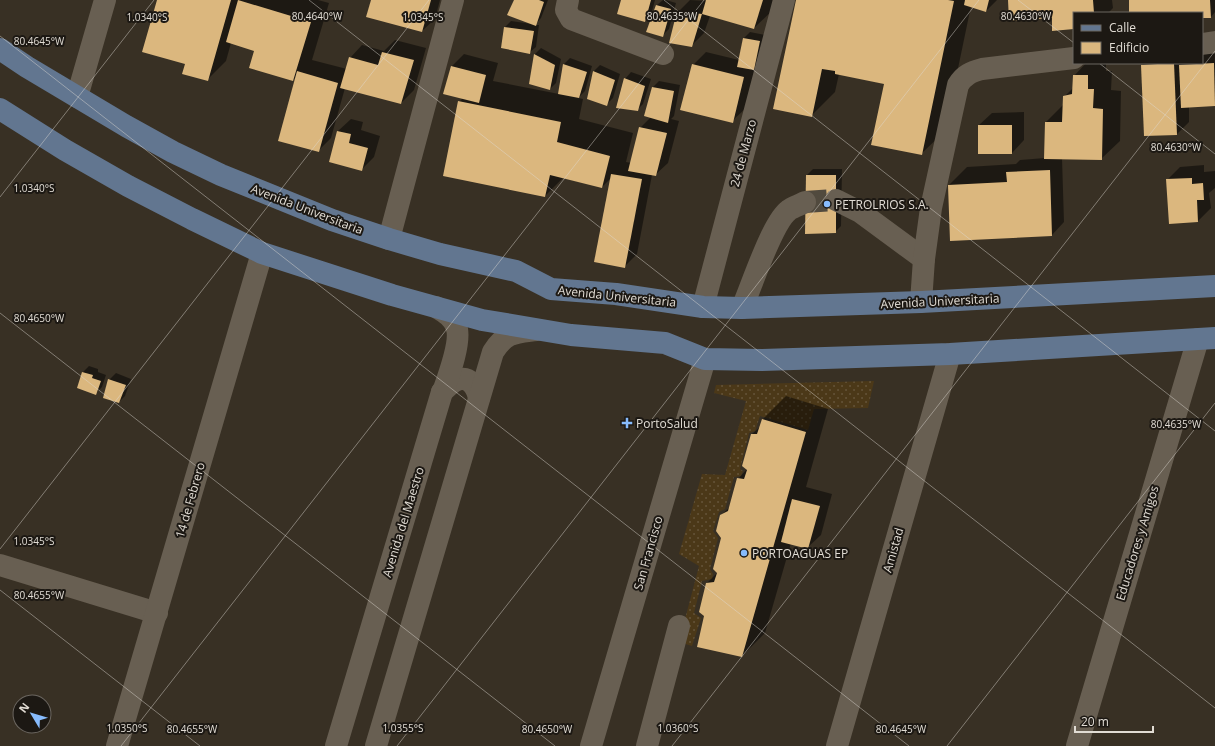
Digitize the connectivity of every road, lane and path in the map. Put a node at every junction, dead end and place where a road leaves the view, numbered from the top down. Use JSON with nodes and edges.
{"nodes":[{"id":1,"x":105,"y":0,"type":"edge"},
{"id":2,"x":453,"y":0,"type":"edge"},
{"id":3,"x":568,"y":0,"type":"edge"},
{"id":4,"x":784,"y":0,"type":"edge"},
{"id":5,"x":1215,"y":42,"type":"edge"},
{"id":6,"x":1203,"y":44,"type":"edge"},
{"id":7,"x":0,"y":49,"type":"edge"},
{"id":8,"x":663,"y":54,"type":"dead end"},
{"id":9,"x":1073,"y":58,"type":"edge"},
{"id":10,"x":77,"y":97,"type":"junction"},
{"id":11,"x":0,"y":109,"type":"edge"},
{"id":12,"x":836,"y":200,"type":"tunnel mouth"},
{"id":13,"x":805,"y":202,"type":"tunnel mouth"},
{"id":14,"x":389,"y":239,"type":"junction"},
{"id":15,"x":262,"y":253,"type":"junction"},
{"id":16,"x":924,"y":259,"type":"junction"},
{"id":17,"x":1215,"y":286,"type":"edge"},
{"id":18,"x":921,"y":302,"type":"junction"},
{"id":19,"x":436,"y":307,"type":"junction"},
{"id":20,"x":703,"y":307,"type":"junction"},
{"id":21,"x":742,"y":308,"type":"junction"},
{"id":22,"x":537,"y":330,"type":"junction"},
{"id":23,"x":1206,"y":339,"type":"edge"},
{"id":24,"x":950,"y":354,"type":"junction"},
{"id":25,"x":705,"y":359,"type":"junction"},
{"id":26,"x":442,"y":392,"type":"junction"},
{"id":27,"x":479,"y":398,"type":"junction"},
{"id":28,"x":0,"y":565,"type":"edge"},
{"id":29,"x":157,"y":613,"type":"junction"},
{"id":30,"x":679,"y":626,"type":"dead end"},
{"id":31,"x":594,"y":745,"type":"edge"},
{"id":32,"x":117,"y":746,"type":"edge"},
{"id":33,"x":336,"y":746,"type":"edge"},
{"id":34,"x":376,"y":746,"type":"edge"},
{"id":35,"x":647,"y":746,"type":"edge"},
{"id":36,"x":838,"y":746,"type":"edge"},
{"id":37,"x":1077,"y":746,"type":"edge"}],
"edges":[{"from":1,"to":10,"type":"street"},
{"from":2,"to":14,"type":"street"},
{"from":3,"to":8,"type":"street"},
{"from":4,"to":20,"type":"street","name":"24 de Marzo"},
{"from":5,"to":6,"type":"street"},
{"from":7,"to":10,"type":"main road","name":"Avenida Universitaria"},
{"from":9,"to":16,"type":"street"},
{"from":10,"to":14,"type":"main road","name":"Avenida Universitaria"},
{"from":11,"to":15,"type":"main road"},
{"from":12,"to":16,"type":"street"},
{"from":13,"to":21,"type":"street"},
{"from":14,"to":20,"type":"main road","name":"Avenida Universitaria"},
{"from":15,"to":19,"type":"main road"},
{"from":15,"to":29,"type":"street","name":"14 de Febrero"},
{"from":16,"to":18,"type":"street"},
{"from":17,"to":18,"type":"main road","name":"Avenida Universitaria"},
{"from":18,"to":21,"type":"main road","name":"Avenida Universitaria"},
{"from":19,"to":22,"type":"main road"},
{"from":19,"to":26,"type":"street","name":"Avenida del Maestro"},
{"from":20,"to":21,"type":"main road","name":"Avenida Universitaria"},
{"from":22,"to":25,"type":"main road"},
{"from":22,"to":27,"type":"street"},
{"from":23,"to":24,"type":"main road"},
{"from":23,"to":37,"type":"street","name":"Educadores y Amigos"},
{"from":24,"to":25,"type":"main road"},
{"from":24,"to":36,"type":"street","name":"Amistad"},
{"from":25,"to":31,"type":"street","name":"San Francisco"},
{"from":26,"to":27,"type":"street"},
{"from":26,"to":33,"type":"street","name":"Avenida del Maestro"},
{"from":27,"to":34,"type":"street"},
{"from":28,"to":29,"type":"street"},
{"from":29,"to":32,"type":"street","name":"14 de Febrero"},
{"from":30,"to":35,"type":"street"}]}
